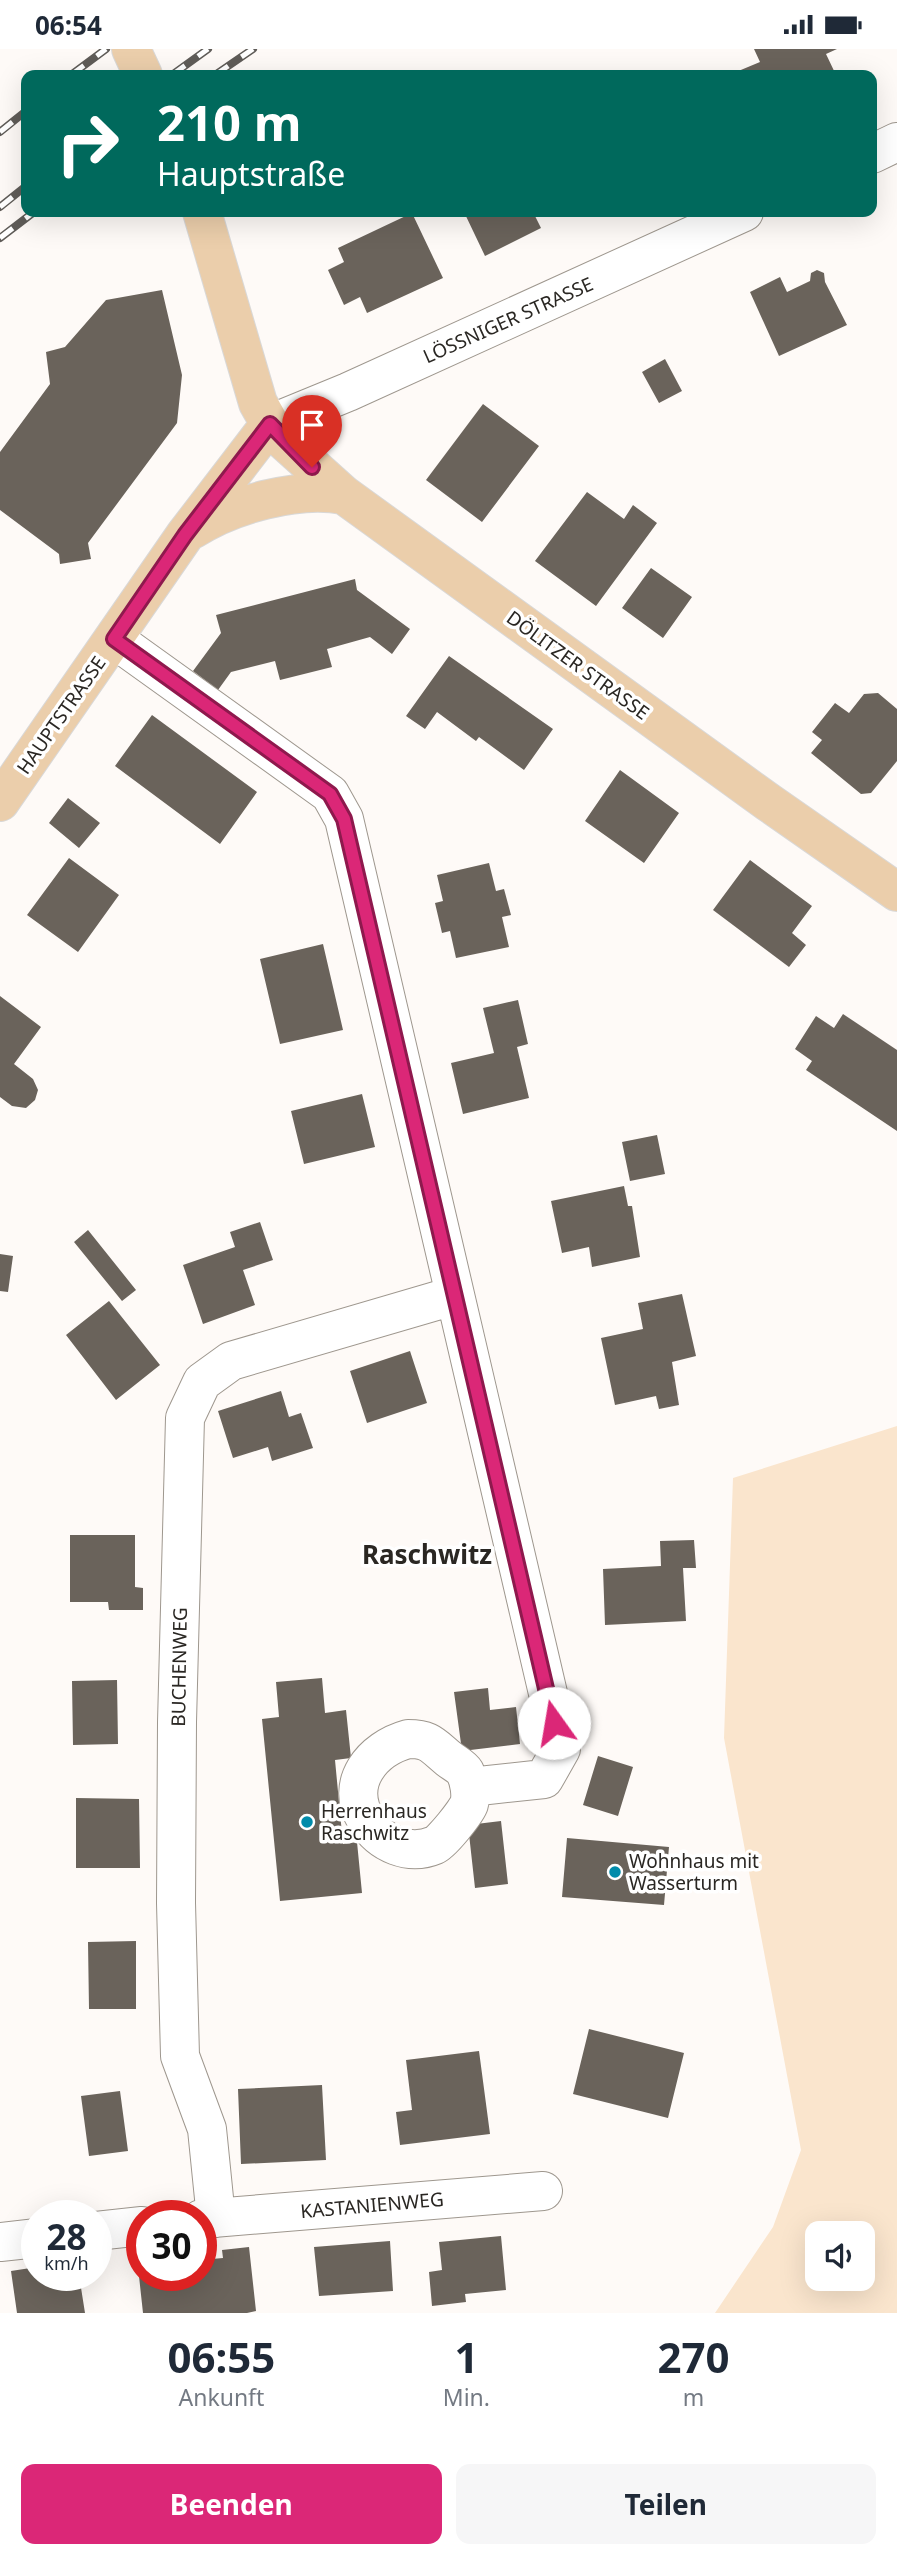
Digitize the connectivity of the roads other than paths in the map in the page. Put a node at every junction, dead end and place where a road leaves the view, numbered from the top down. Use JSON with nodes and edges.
{"nodes":[{"id":1,"x":131,"y":49,"type":"edge"},
{"id":2,"x":141,"y":70,"type":"edge"},
{"id":3,"x":897,"y":142,"type":"edge"},
{"id":4,"x":877,"y":152,"type":"edge"},
{"id":5,"x":203,"y":217,"type":"edge"},
{"id":6,"x":733,"y":217,"type":"edge"},
{"id":7,"x":270,"y":424,"type":"junction"},
{"id":8,"x":344,"y":495,"type":"junction"},
{"id":9,"x":185,"y":535,"type":"junction"},
{"id":10,"x":114,"y":639,"type":"junction"},
{"id":11,"x":0,"y":802,"type":"edge"},
{"id":12,"x":897,"y":892,"type":"edge"},
{"id":13,"x":453,"y":1296,"type":"junction"},
{"id":14,"x":470,"y":1787,"type":"dead end"},
{"id":15,"x":543,"y":2191,"type":"dead end"},
{"id":16,"x":208,"y":2200,"type":"edge"},
{"id":17,"x":217,"y":2218,"type":"edge"},
{"id":18,"x":21,"y":2240,"type":"edge"},
{"id":19,"x":0,"y":2242,"type":"edge"}],
"edges":[{"from":1,"to":2,"type":"main road"},
{"from":3,"to":4,"type":"street"},
{"from":5,"to":7,"type":"main road","name":"DÖLITZER STRASSE"},
{"from":6,"to":7,"type":"street","name":"LÖSSNIGER STRASSE"},
{"from":7,"to":8,"type":"main road","name":"DÖLITZER STRASSE"},
{"from":7,"to":9,"type":"main road","name":"HAUPTSTRASSE"},
{"from":8,"to":9,"type":"main road"},
{"from":8,"to":12,"type":"main road","name":"DÖLITZER STRASSE"},
{"from":9,"to":10,"type":"main road","name":"HAUPTSTRASSE"},
{"from":10,"to":11,"type":"main road","name":"HAUPTSTRASSE"},
{"from":10,"to":13,"type":"street"},
{"from":13,"to":14,"type":"street"},
{"from":13,"to":16,"type":"street","name":"BUCHENWEG"},
{"from":15,"to":17,"type":"street","name":"KASTANIENWEG"},
{"from":18,"to":19,"type":"street"}]}
